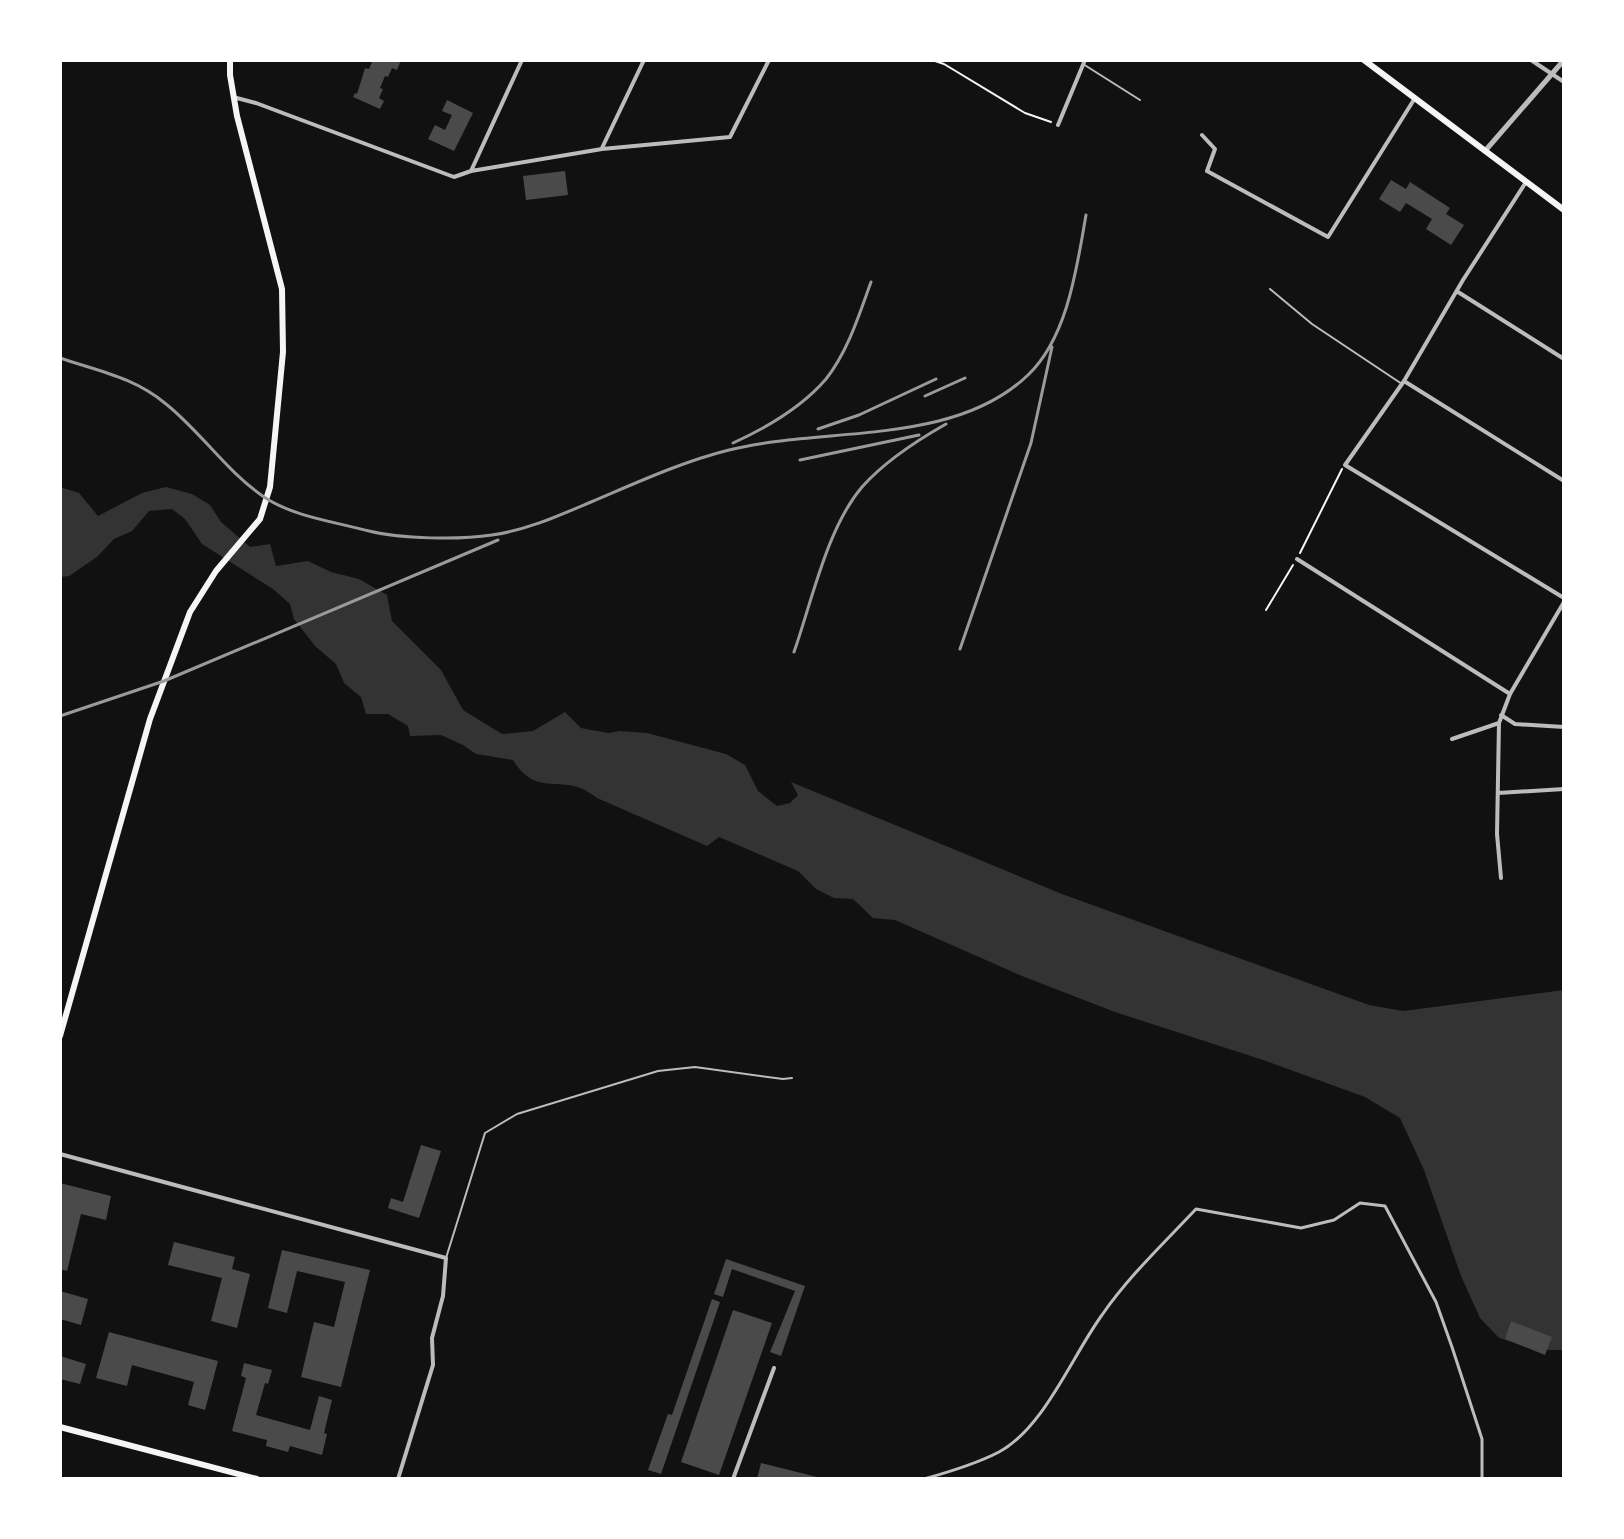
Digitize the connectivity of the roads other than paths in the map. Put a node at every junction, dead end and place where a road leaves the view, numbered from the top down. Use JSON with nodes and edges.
{"nodes":[{"id":1,"x":230,"y":60,"type":"edge"},
{"id":2,"x":522,"y":60,"type":"edge"},
{"id":3,"x":644,"y":60,"type":"edge"},
{"id":4,"x":769,"y":60,"type":"edge"},
{"id":5,"x":1364,"y":60,"type":"edge"},
{"id":6,"x":1531,"y":60,"type":"edge"},
{"id":7,"x":1564,"y":60,"type":"edge"},
{"id":8,"x":1084,"y":62,"type":"edge"},
{"id":9,"x":1553,"y":75,"type":"junction"},
{"id":10,"x":1564,"y":82,"type":"edge"},
{"id":11,"x":233,"y":97,"type":"junction"},
{"id":12,"x":1415,"y":98,"type":"junction"},
{"id":13,"x":1140,"y":100,"type":"dead end"},
{"id":14,"x":1058,"y":125,"type":"road end"},
{"id":15,"x":1202,"y":135,"type":"dead end"},
{"id":16,"x":602,"y":149,"type":"junction"},
{"id":17,"x":1485,"y":151,"type":"junction"},
{"id":18,"x":471,"y":171,"type":"junction"},
{"id":19,"x":1526,"y":182,"type":"junction"},
{"id":20,"x":1564,"y":210,"type":"edge"},
{"id":21,"x":1270,"y":289,"type":"dead end"},
{"id":22,"x":1458,"y":292,"type":"junction"},
{"id":23,"x":1564,"y":359,"type":"edge"},
{"id":24,"x":1403,"y":383,"type":"junction"},
{"id":25,"x":1564,"y":481,"type":"edge"},
{"id":26,"x":1297,"y":559,"type":"road end"},
{"id":27,"x":1564,"y":600,"type":"edge"},
{"id":28,"x":1510,"y":694,"type":"junction"},
{"id":29,"x":1501,"y":715,"type":"junction"},
{"id":30,"x":1499,"y":723,"type":"junction"},
{"id":31,"x":1564,"y":727,"type":"edge"},
{"id":32,"x":1452,"y":739,"type":"dead end"},
{"id":33,"x":1564,"y":789,"type":"edge"},
{"id":34,"x":1498,"y":793,"type":"junction"},
{"id":35,"x":1501,"y":878,"type":"dead end"},
{"id":36,"x":60,"y":1036,"type":"edge"},
{"id":37,"x":792,"y":1078,"type":"dead end"},
{"id":38,"x":60,"y":1154,"type":"edge"},
{"id":39,"x":446,"y":1258,"type":"junction"},
{"id":40,"x":774,"y":1368,"type":"dead end"},
{"id":41,"x":60,"y":1427,"type":"edge"},
{"id":42,"x":257,"y":1479,"type":"edge"},
{"id":43,"x":398,"y":1479,"type":"edge"},
{"id":44,"x":733,"y":1479,"type":"edge"},
{"id":45,"x":924,"y":1479,"type":"edge"},
{"id":46,"x":1482,"y":1479,"type":"edge"}],
"edges":[{"from":1,"to":11,"type":"main road"},
{"from":2,"to":18,"type":"street"},
{"from":3,"to":16,"type":"street"},
{"from":4,"to":16,"type":"street"},
{"from":5,"to":12,"type":"main road"},
{"from":6,"to":9,"type":"street"},
{"from":7,"to":9,"type":"street"},
{"from":8,"to":13,"type":"lane"},
{"from":8,"to":14,"type":"street"},
{"from":9,"to":10,"type":"street"},
{"from":9,"to":17,"type":"street"},
{"from":11,"to":18,"type":"street"},
{"from":11,"to":36,"type":"main road"},
{"from":12,"to":15,"type":"street"},
{"from":12,"to":17,"type":"main road"},
{"from":16,"to":18,"type":"street"},
{"from":17,"to":19,"type":"main road"},
{"from":19,"to":20,"type":"main road"},
{"from":19,"to":22,"type":"street"},
{"from":21,"to":24,"type":"lane"},
{"from":22,"to":23,"type":"street"},
{"from":22,"to":24,"type":"street"},
{"from":24,"to":25,"type":"street"},
{"from":24,"to":27,"type":"street"},
{"from":26,"to":28,"type":"street"},
{"from":27,"to":28,"type":"street"},
{"from":28,"to":29,"type":"street"},
{"from":29,"to":30,"type":"street"},
{"from":29,"to":31,"type":"street"},
{"from":30,"to":32,"type":"street"},
{"from":30,"to":34,"type":"street"},
{"from":33,"to":34,"type":"street"},
{"from":34,"to":35,"type":"street"},
{"from":37,"to":39,"type":"lane"},
{"from":38,"to":39,"type":"street"},
{"from":39,"to":43,"type":"street"},
{"from":40,"to":44,"type":"street"},
{"from":41,"to":42,"type":"main road"},
{"from":45,"to":46,"type":"street"}]}
